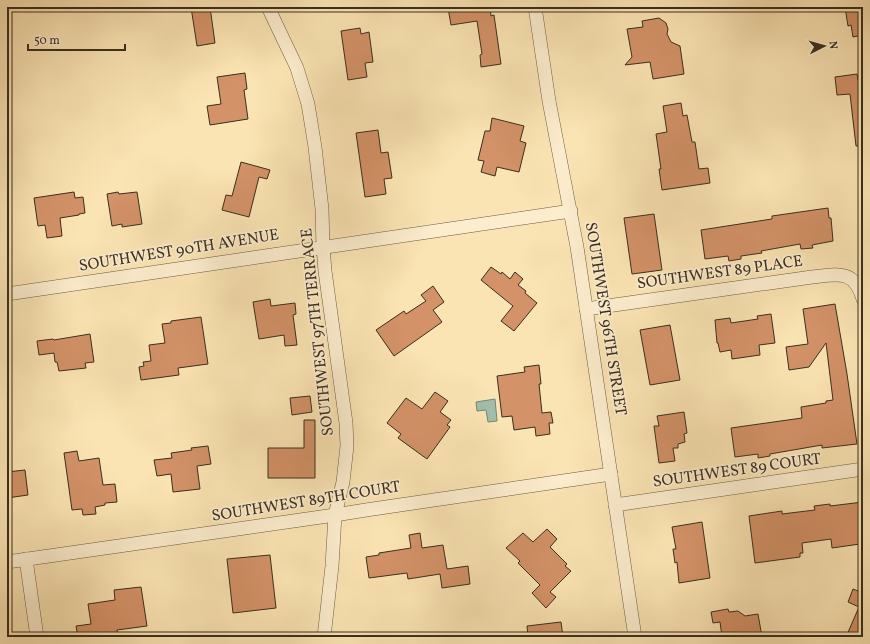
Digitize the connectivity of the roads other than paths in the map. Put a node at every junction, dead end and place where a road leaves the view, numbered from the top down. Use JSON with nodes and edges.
{"nodes":[{"id":1,"x":268,"y":7,"type":"edge"},
{"id":2,"x":535,"y":7,"type":"edge"},
{"id":3,"x":571,"y":211,"type":"junction"},
{"id":4,"x":322,"y":247,"type":"junction"},
{"id":5,"x":7,"y":294,"type":"edge"},
{"id":6,"x":863,"y":299,"type":"edge"},
{"id":7,"x":586,"y":309,"type":"junction"},
{"id":8,"x":863,"y":469,"type":"edge"},
{"id":9,"x":611,"y":474,"type":"junction"},
{"id":10,"x":615,"y":505,"type":"junction"},
{"id":11,"x":335,"y":516,"type":"junction"},
{"id":12,"x":26,"y":559,"type":"junction"},
{"id":13,"x":7,"y":562,"type":"edge"},
{"id":14,"x":37,"y":637,"type":"edge"},
{"id":15,"x":324,"y":637,"type":"edge"},
{"id":16,"x":635,"y":637,"type":"edge"}],
"edges":[{"from":1,"to":4,"type":"street","name":"SOUTHWEST 97TH TERRACE"},
{"from":2,"to":3,"type":"street","name":"SOUTHWEST 96TH STREET"},
{"from":3,"to":4,"type":"street","name":"SOUTHWEST 90TH AVENUE"},
{"from":3,"to":7,"type":"street","name":"SOUTHWEST 96TH STREET"},
{"from":4,"to":5,"type":"street","name":"SOUTHWEST 90TH AVENUE"},
{"from":4,"to":11,"type":"street","name":"SOUTHWEST 97TH TERRACE"},
{"from":6,"to":7,"type":"street","name":"SOUTHWEST 89 PLACE"},
{"from":7,"to":9,"type":"street","name":"SOUTHWEST 96TH STREET"},
{"from":8,"to":10,"type":"street","name":"SOUTHWEST 89 COURT"},
{"from":9,"to":10,"type":"street","name":"SOUTHWEST 96TH STREET"},
{"from":9,"to":11,"type":"street","name":"SOUTHWEST 89TH COURT"},
{"from":10,"to":16,"type":"street","name":"SOUTHWEST 96TH STREET"},
{"from":11,"to":12,"type":"street","name":"SOUTHWEST 89TH COURT"},
{"from":11,"to":15,"type":"street","name":"SOUTHWEST 97TH TERRACE"},
{"from":12,"to":13,"type":"street","name":"SOUTHWEST 89TH COURT"},
{"from":12,"to":14,"type":"street"}]}
